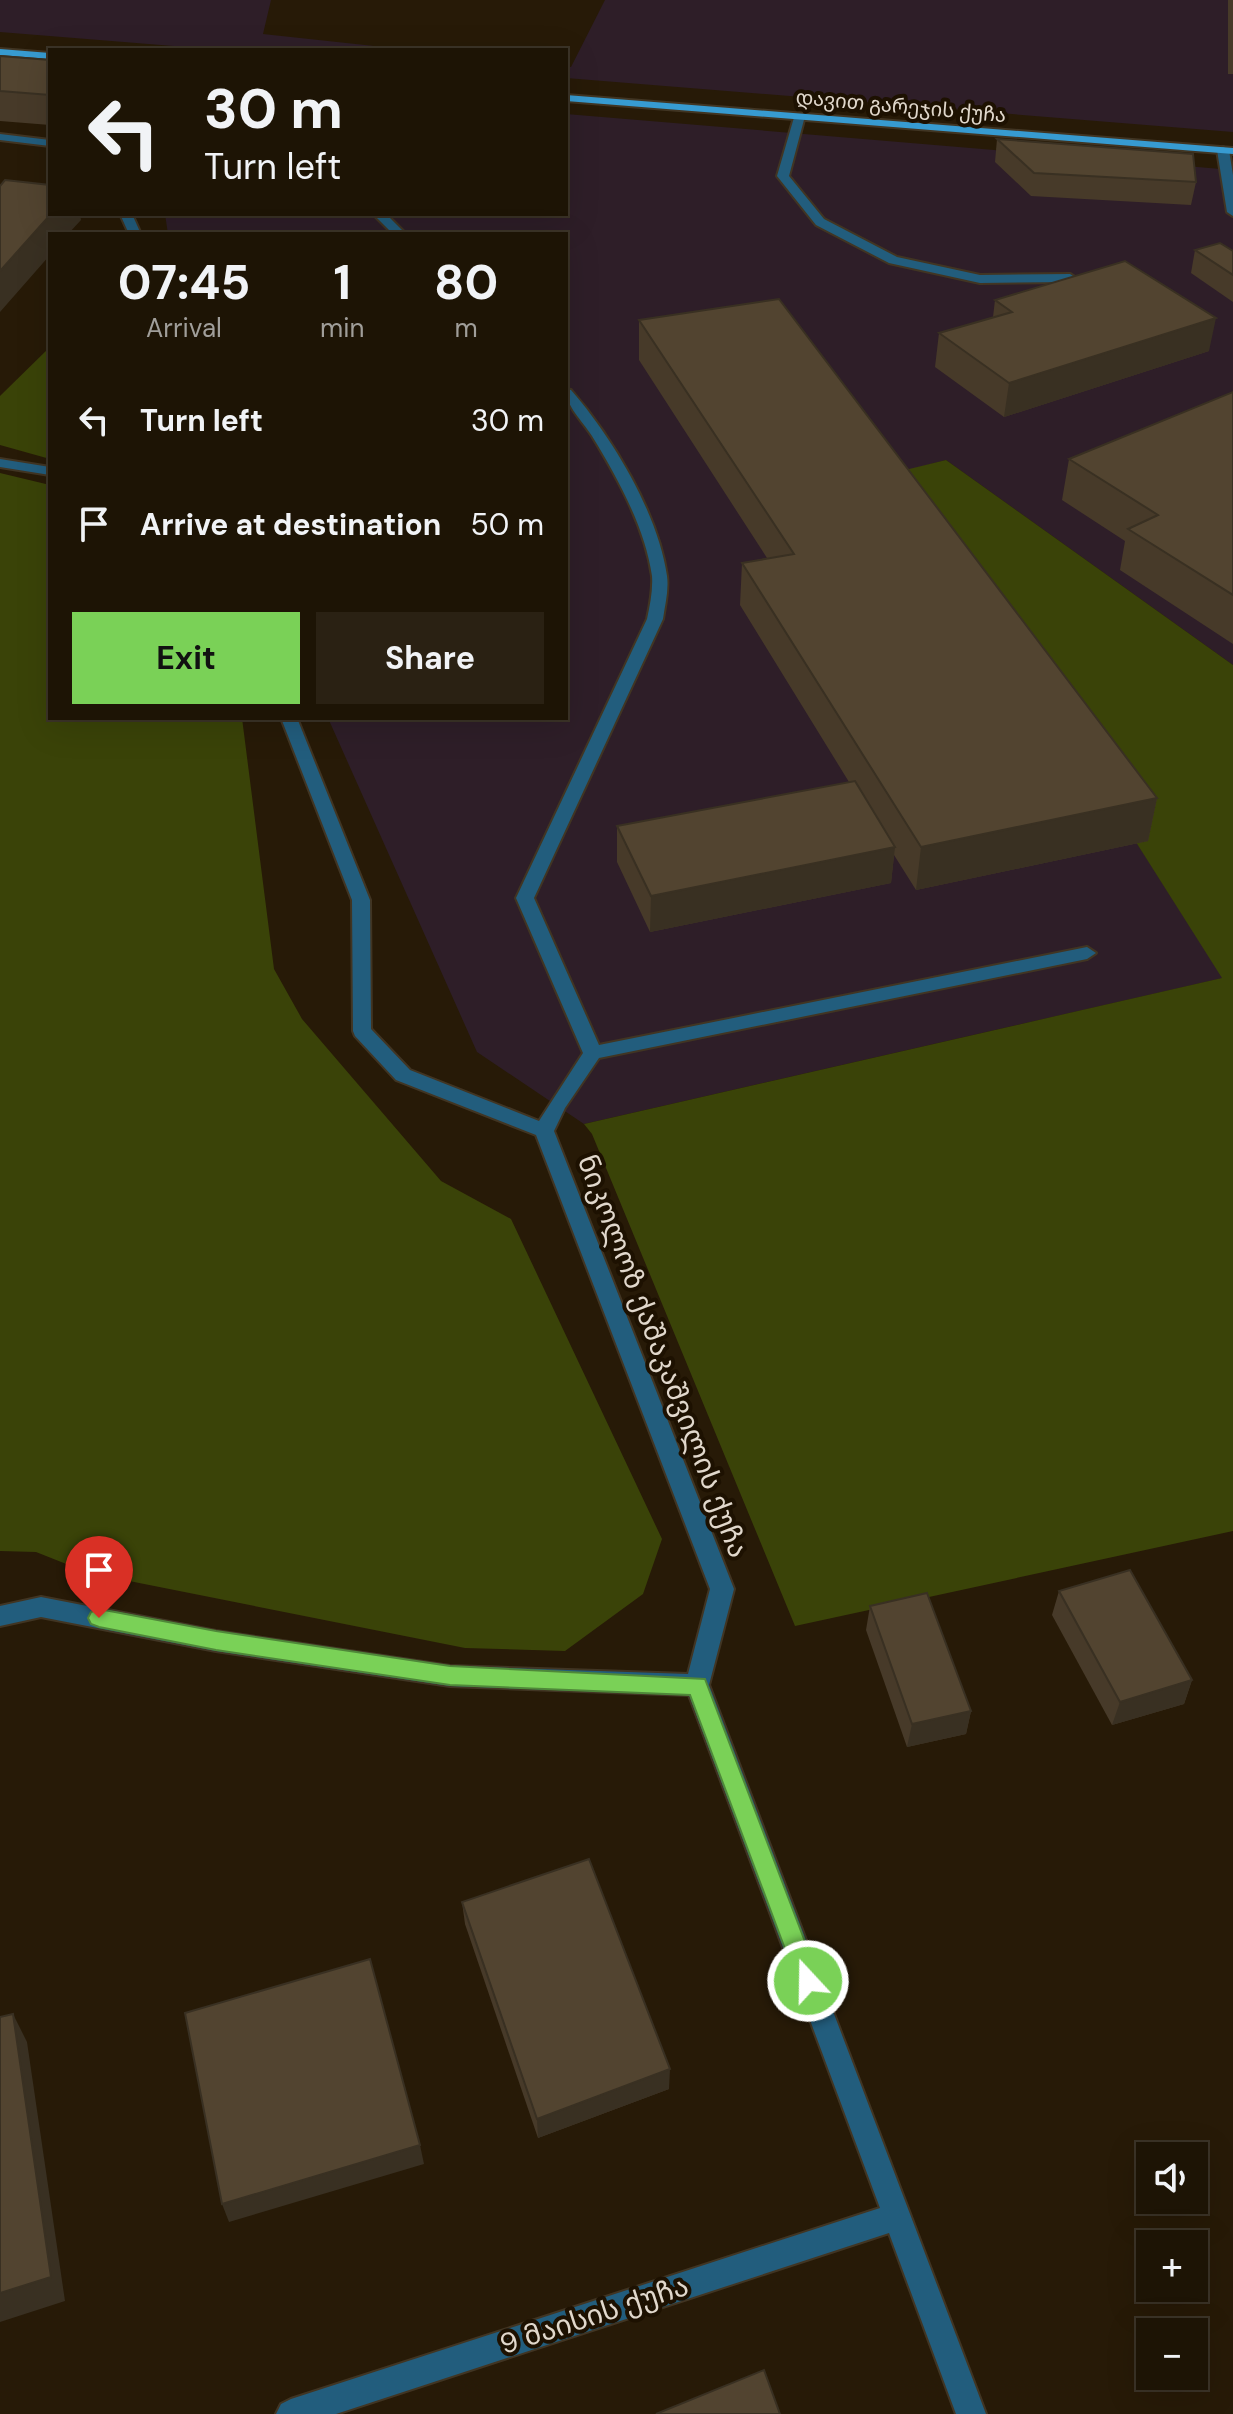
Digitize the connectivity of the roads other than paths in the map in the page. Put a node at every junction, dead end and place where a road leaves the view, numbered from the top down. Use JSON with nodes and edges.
{"nodes":[{"id":1,"x":0,"y":52,"type":"edge"},
{"id":2,"x":48,"y":56,"type":"edge"},
{"id":3,"x":568,"y":98,"type":"edge"},
{"id":4,"x":799,"y":116,"type":"junction"},
{"id":5,"x":0,"y":137,"type":"edge"},
{"id":6,"x":48,"y":143,"type":"edge"},
{"id":7,"x":1228,"y":151,"type":"edge"},
{"id":8,"x":1233,"y":212,"type":"edge"},
{"id":9,"x":381,"y":216,"type":"edge"},
{"id":10,"x":398,"y":232,"type":"edge"},
{"id":11,"x":1070,"y":278,"type":"edge"},
{"id":12,"x":568,"y":396,"type":"edge"},
{"id":13,"x":0,"y":463,"type":"edge"},
{"id":14,"x":48,"y":471,"type":"edge"},
{"id":15,"x":290,"y":720,"type":"edge"},
{"id":16,"x":1087,"y":953,"type":"dead end"},
{"id":17,"x":593,"y":1053,"type":"junction"},
{"id":18,"x":544,"y":1131,"type":"junction"},
{"id":19,"x":0,"y":1616,"type":"edge"},
{"id":20,"x":697,"y":1685,"type":"junction"},
{"id":21,"x":896,"y":2217,"type":"junction"},
{"id":22,"x":291,"y":2414,"type":"edge"},
{"id":23,"x":971,"y":2414,"type":"edge"}],
"edges":[{"from":1,"to":2,"type":"main road"},
{"from":3,"to":4,"type":"main road","name":"დავით გარეჯის ქუჩა"},
{"from":4,"to":7,"type":"main road","name":"დავით გარეჯის ქუჩა"},
{"from":4,"to":11,"type":"street"},
{"from":5,"to":6,"type":"street"},
{"from":7,"to":8,"type":"street"},
{"from":9,"to":10,"type":"street"},
{"from":12,"to":17,"type":"street"},
{"from":13,"to":14,"type":"street"},
{"from":15,"to":18,"type":"street"},
{"from":16,"to":17,"type":"street"},
{"from":17,"to":18,"type":"street"},
{"from":18,"to":20,"type":"street","name":"ნიკოლოზ ქაშაკაშვილის ქუჩა"},
{"from":19,"to":20,"type":"street"},
{"from":20,"to":21,"type":"street"},
{"from":21,"to":22,"type":"street","name":"9 მაისის ქუჩა"},
{"from":21,"to":23,"type":"street"}]}
